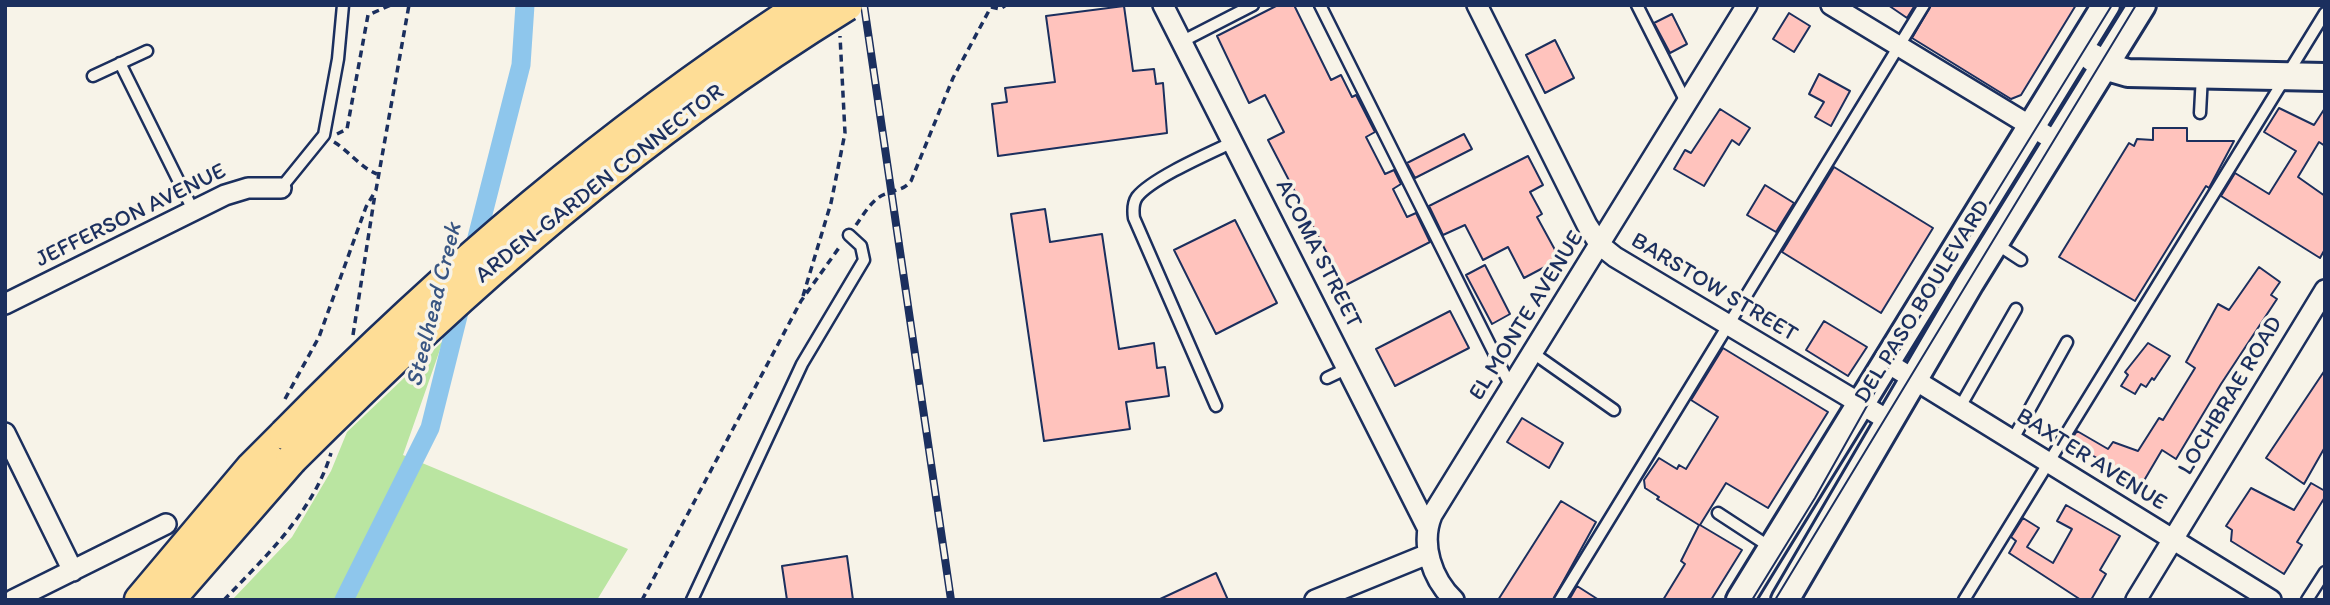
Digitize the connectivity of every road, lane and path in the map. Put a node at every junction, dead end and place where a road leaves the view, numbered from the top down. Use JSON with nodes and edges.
{"nodes":[{"id":1,"x":343,"y":5,"type":"edge"},
{"id":2,"x":391,"y":5,"type":"edge"},
{"id":3,"x":409,"y":5,"type":"edge"},
{"id":4,"x":803,"y":5,"type":"edge"},
{"id":5,"x":1006,"y":5,"type":"edge"},
{"id":6,"x":1163,"y":5,"type":"edge"},
{"id":7,"x":1254,"y":5,"type":"edge"},
{"id":8,"x":1320,"y":5,"type":"edge"},
{"id":9,"x":1477,"y":5,"type":"edge"},
{"id":10,"x":1637,"y":5,"type":"edge"},
{"id":11,"x":1747,"y":5,"type":"edge"},
{"id":12,"x":1831,"y":5,"type":"edge"},
{"id":13,"x":1924,"y":5,"type":"edge"},
{"id":14,"x":2106,"y":5,"type":"edge"},
{"id":15,"x":2142,"y":5,"type":"edge"},
{"id":16,"x":991,"y":6,"type":"edge"},
{"id":17,"x":2325,"y":13,"type":"edge"},
{"id":18,"x":843,"y":18,"type":"edge"},
{"id":19,"x":1181,"y":42,"type":"junction"},
{"id":20,"x":1899,"y":46,"type":"junction"},
{"id":21,"x":2078,"y":49,"type":"junction"},
{"id":22,"x":147,"y":51,"type":"dead end"},
{"id":23,"x":120,"y":63,"type":"junction"},
{"id":24,"x":2104,"y":66,"type":"junction"},
{"id":25,"x":2202,"y":74,"type":"junction"},
{"id":26,"x":93,"y":76,"type":"dead end"},
{"id":27,"x":2287,"y":76,"type":"junction"},
{"id":28,"x":2325,"y":77,"type":"edge"},
{"id":29,"x":1687,"y":104,"type":"junction"},
{"id":30,"x":2200,"y":113,"type":"dead end"},
{"id":31,"x":2030,"y":127,"type":"junction"},
{"id":32,"x":324,"y":135,"type":"junction"},
{"id":33,"x":1233,"y":142,"type":"junction"},
{"id":34,"x":2057,"y":142,"type":"junction"},
{"id":35,"x":378,"y":174,"type":"junction"},
{"id":36,"x":281,"y":188,"type":"joint"},
{"id":37,"x":892,"y":192,"type":"dead end"},
{"id":38,"x":194,"y":212,"type":"junction"},
{"id":39,"x":849,"y":235,"type":"dead end"},
{"id":40,"x":1995,"y":243,"type":"junction"},
{"id":41,"x":1600,"y":245,"type":"junction"},
{"id":42,"x":2021,"y":260,"type":"dead end"},
{"id":43,"x":2325,"y":290,"type":"edge"},
{"id":44,"x":5,"y":304,"type":"edge"},
{"id":45,"x":2016,"y":309,"type":"dead end"},
{"id":46,"x":1727,"y":326,"type":"junction"},
{"id":47,"x":2067,"y":342,"type":"dead end"},
{"id":48,"x":1533,"y":353,"type":"junction"},
{"id":49,"x":1886,"y":362,"type":"junction"},
{"id":50,"x":1348,"y":368,"type":"junction"},
{"id":51,"x":1327,"y":378,"type":"dead end"},
{"id":52,"x":1914,"y":380,"type":"junction"},
{"id":53,"x":1511,"y":388,"type":"junction"},
{"id":54,"x":1860,"y":404,"type":"junction"},
{"id":55,"x":1216,"y":406,"type":"dead end"},
{"id":56,"x":1959,"y":407,"type":"junction"},
{"id":57,"x":1614,"y":410,"type":"dead end"},
{"id":58,"x":1891,"y":422,"type":"junction"},
{"id":59,"x":5,"y":433,"type":"edge"},
{"id":60,"x":2013,"y":439,"type":"junction"},
{"id":61,"x":288,"y":447,"type":"junction"},
{"id":62,"x":2049,"y":462,"type":"junction"},
{"id":63,"x":1718,"y":513,"type":"dead end"},
{"id":64,"x":166,"y":524,"type":"dead end"},
{"id":65,"x":1427,"y":527,"type":"junction"},
{"id":66,"x":2172,"y":540,"type":"junction"},
{"id":67,"x":1772,"y":549,"type":"junction"},
{"id":68,"x":1428,"y":554,"type":"junction"},
{"id":69,"x":73,"y":570,"type":"junction"},
{"id":70,"x":2325,"y":572,"type":"edge"},
{"id":71,"x":13,"y":600,"type":"edge"},
{"id":72,"x":140,"y":600,"type":"edge"},
{"id":73,"x":169,"y":600,"type":"edge"},
{"id":74,"x":642,"y":600,"type":"edge"},
{"id":75,"x":692,"y":600,"type":"edge"},
{"id":76,"x":1315,"y":600,"type":"edge"},
{"id":77,"x":1454,"y":600,"type":"edge"},
{"id":78,"x":1560,"y":600,"type":"edge"},
{"id":79,"x":1740,"y":600,"type":"edge"},
{"id":80,"x":1784,"y":600,"type":"edge"},
{"id":81,"x":1964,"y":600,"type":"edge"},
{"id":82,"x":2136,"y":600,"type":"edge"},
{"id":83,"x":2271,"y":600,"type":"edge"},
{"id":84,"x":2307,"y":600,"type":"edge"}],
"edges":[{"from":1,"to":32,"type":"lane"},
{"from":2,"to":32,"type":"path"},
{"from":3,"to":35,"type":"path"},
{"from":4,"to":61,"type":"main road","name":"ARDEN-GARDEN CONNECTOR","bridge":true},
{"from":5,"to":16,"type":"path"},
{"from":6,"to":19,"type":"street","name":"ACOMA STREET"},
{"from":7,"to":19,"type":"lane"},
{"from":8,"to":53,"type":"lane"},
{"from":9,"to":41,"type":"street","name":"BARSTOW STREET"},
{"from":10,"to":29,"type":"lane"},
{"from":11,"to":29,"type":"street","name":"EL MONTE AVENUE"},
{"from":12,"to":20,"type":"street"},
{"from":13,"to":20,"type":"lane"},
{"from":14,"to":21,"type":"main road","name":"DEL PASO BOULEVARD"},
{"from":15,"to":24,"type":"main road","name":"DEL PASO BOULEVARD"},
{"from":16,"to":37,"type":"path"},
{"from":17,"to":27,"type":"lane"},
{"from":18,"to":61,"type":"main road","name":"ARDEN-GARDEN CONNECTOR","bridge":true},
{"from":18,"to":74,"type":"path"},
{"from":19,"to":33,"type":"street","name":"ACOMA STREET"},
{"from":20,"to":31,"type":"street"},
{"from":20,"to":46,"type":"lane"},
{"from":21,"to":24,"type":"main road"},
{"from":21,"to":31,"type":"main road","name":"DEL PASO BOULEVARD"},
{"from":22,"to":23,"type":"lane"},
{"from":23,"to":26,"type":"lane"},
{"from":23,"to":38,"type":"lane"},
{"from":24,"to":25,"type":"main road"},
{"from":24,"to":34,"type":"main road","name":"DEL PASO BOULEVARD"},
{"from":25,"to":27,"type":"main road"},
{"from":25,"to":30,"type":"lane"},
{"from":27,"to":28,"type":"main road"},
{"from":27,"to":62,"type":"lane"},
{"from":29,"to":41,"type":"street","name":"EL MONTE AVENUE"},
{"from":31,"to":34,"type":"street"},
{"from":31,"to":49,"type":"main road","name":"DEL PASO BOULEVARD"},
{"from":32,"to":35,"type":"path"},
{"from":32,"to":36,"type":"lane"},
{"from":33,"to":50,"type":"street","name":"ACOMA STREET"},
{"from":33,"to":55,"type":"lane"},
{"from":34,"to":40,"type":"main road","name":"DEL PASO BOULEVARD"},
{"from":35,"to":61,"type":"path"},
{"from":36,"to":38,"type":"street","name":"JEFFERSON AVENUE"},
{"from":38,"to":44,"type":"street","name":"JEFFERSON AVENUE"},
{"from":39,"to":75,"type":"lane"},
{"from":40,"to":42,"type":"lane"},
{"from":40,"to":52,"type":"main road","name":"DEL PASO BOULEVARD"},
{"from":41,"to":46,"type":"street","name":"BARSTOW STREET"},
{"from":41,"to":48,"type":"street","name":"EL MONTE AVENUE"},
{"from":43,"to":66,"type":"street","name":"LOCHBRAE ROAD"},
{"from":45,"to":56,"type":"lane"},
{"from":46,"to":54,"type":"street","name":"BARSTOW STREET"},
{"from":46,"to":78,"type":"lane"},
{"from":47,"to":60,"type":"lane"},
{"from":48,"to":53,"type":"street","name":"EL MONTE AVENUE"},
{"from":48,"to":57,"type":"lane"},
{"from":49,"to":52,"type":"street","name":"BAXTER AVENUE"},
{"from":49,"to":54,"type":"main road","name":"DEL PASO BOULEVARD"},
{"from":50,"to":51,"type":"lane"},
{"from":50,"to":65,"type":"street","name":"ACOMA STREET"},
{"from":52,"to":56,"type":"street","name":"BAXTER AVENUE"},
{"from":52,"to":58,"type":"main road","name":"DEL PASO BOULEVARD"},
{"from":53,"to":65,"type":"street","name":"EL MONTE AVENUE"},
{"from":54,"to":58,"type":"street","name":"BARSTOW STREET"},
{"from":54,"to":67,"type":"main road","name":"DEL PASO BOULEVARD"},
{"from":56,"to":60,"type":"street","name":"BAXTER AVENUE"},
{"from":58,"to":80,"type":"main road","name":"DEL PASO BOULEVARD"},
{"from":59,"to":69,"type":"street"},
{"from":60,"to":62,"type":"street","name":"BAXTER AVENUE"},
{"from":61,"to":72,"type":"main road","name":"ARDEN-GARDEN CONNECTOR"},
{"from":61,"to":73,"type":"main road","name":"ARDEN-GARDEN CONNECTOR"},
{"from":62,"to":66,"type":"street","name":"BAXTER AVENUE"},
{"from":62,"to":81,"type":"lane"},
{"from":63,"to":67,"type":"lane"},
{"from":64,"to":69,"type":"street"},
{"from":65,"to":68,"type":"street"},
{"from":66,"to":82,"type":"street","name":"LOCHBRAE ROAD"},
{"from":66,"to":83,"type":"street","name":"BAXTER AVENUE"},
{"from":67,"to":79,"type":"main road","name":"DEL PASO BOULEVARD"},
{"from":68,"to":76,"type":"street"},
{"from":68,"to":77,"type":"street"},
{"from":69,"to":71,"type":"street"},
{"from":70,"to":84,"type":"lane"}]}
